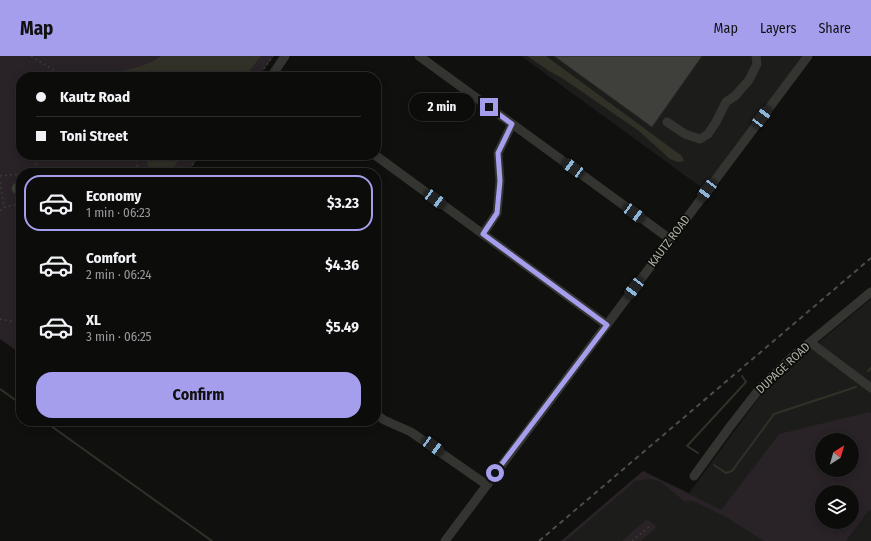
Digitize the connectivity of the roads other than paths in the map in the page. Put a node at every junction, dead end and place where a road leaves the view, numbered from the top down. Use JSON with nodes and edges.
{"nodes":[{"id":1,"x":286,"y":56,"type":"edge"},
{"id":2,"x":419,"y":56,"type":"edge"},
{"id":3,"x":756,"y":56,"type":"edge"},
{"id":4,"x":808,"y":56,"type":"edge"},
{"id":5,"x":274,"y":72,"type":"edge"},
{"id":6,"x":667,"y":122,"type":"dead end"},
{"id":7,"x":512,"y":124,"type":"junction"},
{"id":8,"x":381,"y":159,"type":"edge"},
{"id":9,"x":483,"y":234,"type":"junction"},
{"id":10,"x":670,"y":239,"type":"junction"},
{"id":11,"x":871,"y":292,"type":"edge"},
{"id":12,"x":607,"y":325,"type":"junction"},
{"id":13,"x":811,"y":343,"type":"junction"},
{"id":14,"x":871,"y":388,"type":"edge"},
{"id":15,"x":381,"y":418,"type":"edge"},
{"id":16,"x":694,"y":476,"type":"dead end"},
{"id":17,"x":487,"y":485,"type":"junction"},
{"id":18,"x":445,"y":541,"type":"edge"}],
"edges":[{"from":1,"to":5,"type":"street"},
{"from":2,"to":7,"type":"street"},
{"from":3,"to":6,"type":"street"},
{"from":4,"to":10,"type":"street","name":"KAUTZ ROAD"},
{"from":7,"to":9,"type":"street"},
{"from":7,"to":10,"type":"street"},
{"from":8,"to":9,"type":"street"},
{"from":9,"to":12,"type":"street"},
{"from":10,"to":12,"type":"street","name":"KAUTZ ROAD"},
{"from":11,"to":13,"type":"street","name":"DUPAGE ROAD"},
{"from":12,"to":17,"type":"street","name":"KAUTZ ROAD"},
{"from":13,"to":14,"type":"street"},
{"from":13,"to":16,"type":"street","name":"DUPAGE ROAD"},
{"from":15,"to":17,"type":"street"},
{"from":17,"to":18,"type":"street","name":"KAUTZ ROAD"}]}
